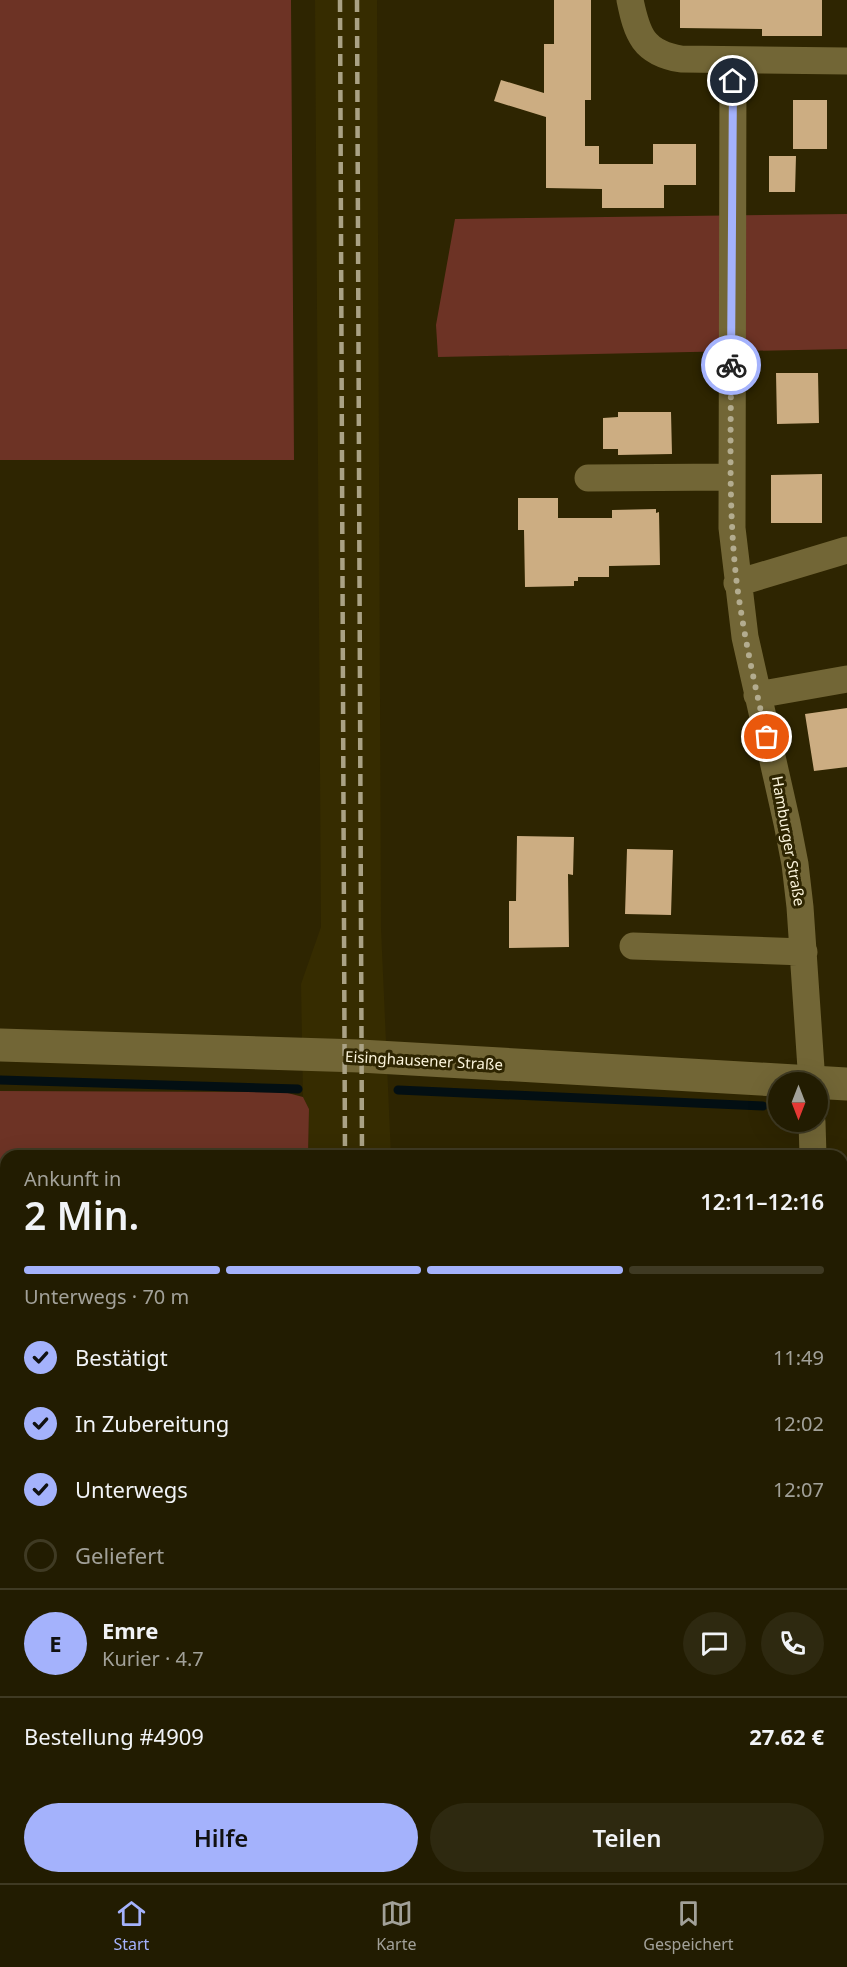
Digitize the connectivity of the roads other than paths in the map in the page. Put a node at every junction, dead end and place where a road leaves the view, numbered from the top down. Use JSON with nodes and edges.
{"nodes":[{"id":1,"x":630,"y":0,"type":"edge"},
{"id":2,"x":734,"y":60,"type":"junction"},
{"id":3,"x":847,"y":61,"type":"edge"},
{"id":4,"x":731,"y":477,"type":"junction"},
{"id":5,"x":588,"y":478,"type":"dead end"},
{"id":6,"x":847,"y":550,"type":"edge"},
{"id":7,"x":737,"y":583,"type":"junction"},
{"id":8,"x":847,"y":679,"type":"edge"},
{"id":9,"x":757,"y":694,"type":"junction"},
{"id":10,"x":633,"y":946,"type":"dead end"},
{"id":11,"x":804,"y":952,"type":"junction"},
{"id":12,"x":0,"y":1045,"type":"edge"},
{"id":13,"x":811,"y":1072,"type":"edge"},
{"id":14,"x":768,"y":1080,"type":"edge"},
{"id":15,"x":828,"y":1083,"type":"edge"},
{"id":16,"x":847,"y":1084,"type":"edge"},
{"id":17,"x":812,"y":1132,"type":"edge"},
{"id":18,"x":813,"y":1150,"type":"edge"}],
"edges":[{"from":1,"to":2,"type":"street"},
{"from":2,"to":3,"type":"street"},
{"from":2,"to":4,"type":"street","name":"Hamburger Straße"},
{"from":4,"to":5,"type":"street"},
{"from":4,"to":7,"type":"street","name":"Hamburger Straße"},
{"from":6,"to":7,"type":"street"},
{"from":7,"to":9,"type":"street","name":"Hamburger Straße"},
{"from":8,"to":9,"type":"street"},
{"from":9,"to":11,"type":"street","name":"Hamburger Straße"},
{"from":10,"to":11,"type":"street"},
{"from":11,"to":13,"type":"street","name":"Hamburger Straße"},
{"from":12,"to":14,"type":"street","name":"Eisinghausener Straße"},
{"from":15,"to":16,"type":"street","name":"Eisinghausener Straße"},
{"from":17,"to":18,"type":"street"}]}
